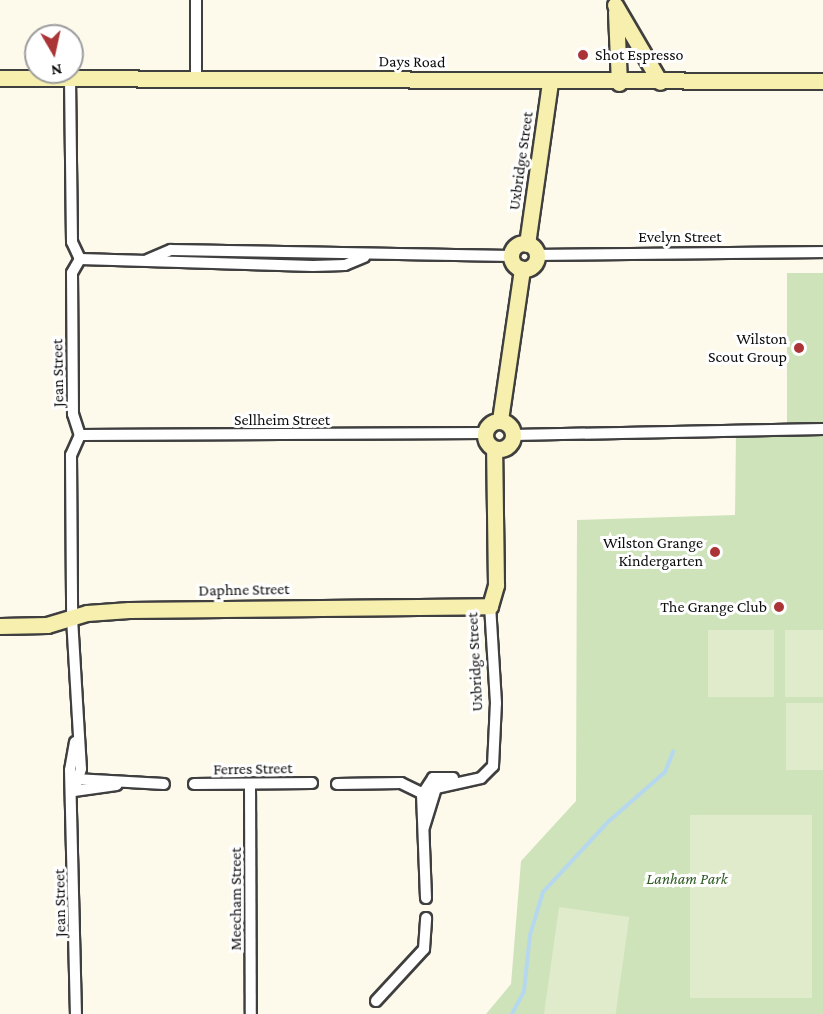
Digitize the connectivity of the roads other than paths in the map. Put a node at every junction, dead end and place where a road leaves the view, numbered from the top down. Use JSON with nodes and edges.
{"nodes":[{"id":1,"x":196,"y":0,"type":"edge"},
{"id":2,"x":615,"y":2,"type":"edge"},
{"id":3,"x":0,"y":78,"type":"edge"},
{"id":4,"x":24,"y":78,"type":"edge"},
{"id":5,"x":84,"y":78,"type":"edge"},
{"id":6,"x":196,"y":78,"type":"junction"},
{"id":7,"x":823,"y":81,"type":"edge"},
{"id":8,"x":660,"y":82,"type":"junction"},
{"id":9,"x":550,"y":83,"type":"junction"},
{"id":10,"x":618,"y":83,"type":"junction"},
{"id":11,"x":70,"y":84,"type":"edge"},
{"id":12,"x":532,"y":250,"type":"junction"},
{"id":13,"x":823,"y":252,"type":"edge"},
{"id":14,"x":512,"y":256,"type":"junction"},
{"id":15,"x":364,"y":257,"type":"junction"},
{"id":16,"x":80,"y":259,"type":"junction"},
{"id":17,"x":147,"y":260,"type":"junction"},
{"id":18,"x":522,"y":268,"type":"junction"},
{"id":19,"x":500,"y":420,"type":"junction"},
{"id":20,"x":823,"y":429,"type":"edge"},
{"id":21,"x":484,"y":433,"type":"junction"},
{"id":22,"x":80,"y":435,"type":"junction"},
{"id":23,"x":513,"y":435,"type":"junction"},
{"id":24,"x":494,"y":449,"type":"junction"},
{"id":25,"x":489,"y":606,"type":"junction"},
{"id":26,"x":72,"y":618,"type":"junction"},
{"id":27,"x":0,"y":626,"type":"edge"},
{"id":28,"x":75,"y":779,"type":"junction"},
{"id":29,"x":462,"y":780,"type":"junction"},
{"id":30,"x":312,"y":783,"type":"dead end"},
{"id":31,"x":337,"y":783,"type":"dead end"},
{"id":32,"x":164,"y":784,"type":"dead end"},
{"id":33,"x":194,"y":784,"type":"dead end"},
{"id":34,"x":250,"y":784,"type":"junction"},
{"id":35,"x":117,"y":785,"type":"junction"},
{"id":36,"x":425,"y":787,"type":"junction"},
{"id":37,"x":74,"y":791,"type":"junction"},
{"id":38,"x":430,"y":800,"type":"junction"},
{"id":39,"x":424,"y":827,"type":"junction"},
{"id":40,"x":426,"y":898,"type":"dead end"},
{"id":41,"x":426,"y":918,"type":"dead end"},
{"id":42,"x":376,"y":1001,"type":"dead end"},
{"id":43,"x":76,"y":1014,"type":"edge"},
{"id":44,"x":251,"y":1014,"type":"edge"}],
"edges":[{"from":1,"to":6,"type":"street"},
{"from":2,"to":8,"type":"street"},
{"from":2,"to":10,"type":"street"},
{"from":3,"to":4,"type":"street","name":"Days Road"},
{"from":5,"to":6,"type":"street","name":"Days Road"},
{"from":6,"to":9,"type":"street","name":"Days Road"},
{"from":7,"to":8,"type":"street","name":"Days Road"},
{"from":8,"to":10,"type":"street","name":"Days Road"},
{"from":9,"to":10,"type":"street","name":"Days Road"},
{"from":9,"to":12,"type":"street","name":"Uxbridge Street"},
{"from":11,"to":16,"type":"street"},
{"from":12,"to":13,"type":"street","name":"Evelyn Street"},
{"from":12,"to":14,"type":"street"},
{"from":12,"to":18,"type":"street"},
{"from":14,"to":15,"type":"street"},
{"from":14,"to":18,"type":"street"},
{"from":15,"to":17,"type":"street"},
{"from":15,"to":17,"type":"street"},
{"from":16,"to":17,"type":"street"},
{"from":16,"to":22,"type":"street","name":"Jean Street"},
{"from":18,"to":19,"type":"street"},
{"from":19,"to":21,"type":"street"},
{"from":19,"to":23,"type":"street"},
{"from":20,"to":23,"type":"street"},
{"from":21,"to":22,"type":"street","name":"Sellheim Street"},
{"from":21,"to":24,"type":"street"},
{"from":22,"to":26,"type":"street"},
{"from":23,"to":24,"type":"street"},
{"from":24,"to":25,"type":"street","name":"Uxbridge Street"},
{"from":25,"to":26,"type":"street","name":"Daphne Street"},
{"from":25,"to":29,"type":"street","name":"Uxbridge Street"},
{"from":26,"to":27,"type":"street","name":"Daphne Street"},
{"from":26,"to":28,"type":"street"},
{"from":28,"to":35,"type":"street"},
{"from":28,"to":37,"type":"street","name":"Jean Street"},
{"from":29,"to":36,"type":"street","name":"Uxbridge Street"},
{"from":29,"to":38,"type":"street","name":"Uxbridge Street"},
{"from":30,"to":34,"type":"street","name":"Ferres Street"},
{"from":31,"to":36,"type":"street"},
{"from":32,"to":35,"type":"street"},
{"from":33,"to":34,"type":"street","name":"Ferres Street"},
{"from":34,"to":44,"type":"street","name":"Meecham Street"},
{"from":35,"to":37,"type":"street"},
{"from":36,"to":38,"type":"street"},
{"from":36,"to":39,"type":"street"},
{"from":37,"to":43,"type":"street","name":"Jean Street"},
{"from":38,"to":39,"type":"street"},
{"from":39,"to":40,"type":"street"},
{"from":41,"to":42,"type":"street"}]}
